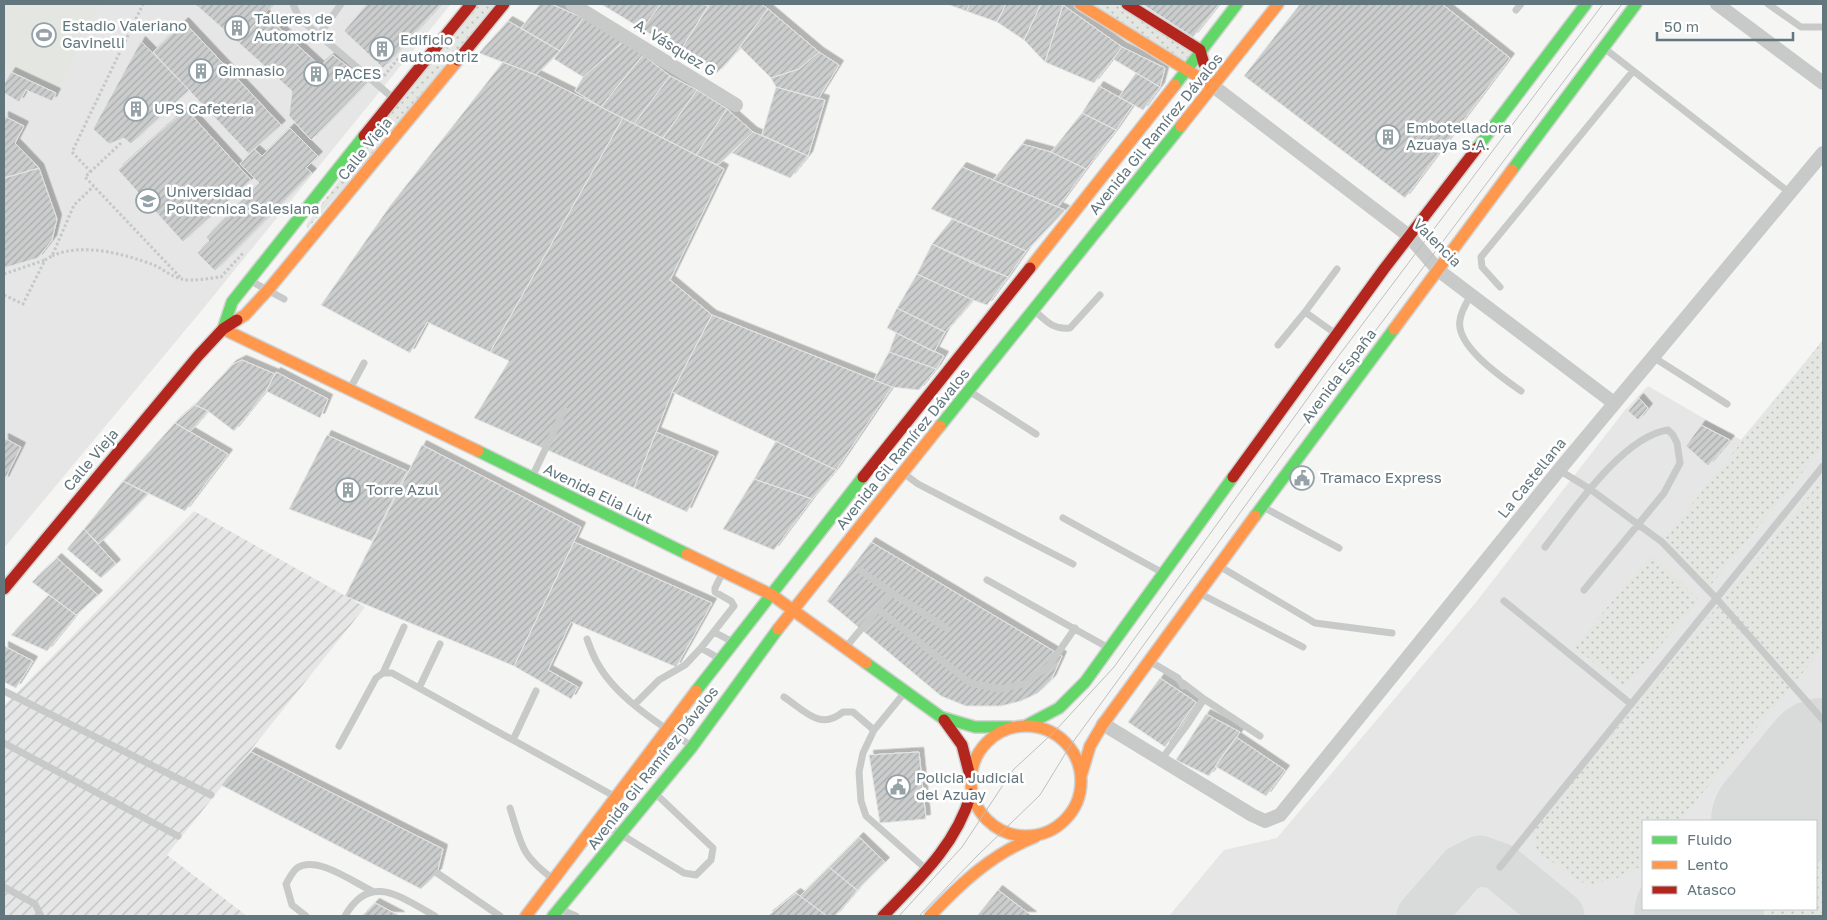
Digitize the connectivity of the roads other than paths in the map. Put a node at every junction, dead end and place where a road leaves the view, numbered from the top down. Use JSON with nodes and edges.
{"nodes":[{"id":1,"x":293,"y":4,"type":"edge"},
{"id":2,"x":341,"y":4,"type":"edge"},
{"id":3,"x":471,"y":4,"type":"edge"},
{"id":4,"x":504,"y":4,"type":"edge"},
{"id":5,"x":572,"y":4,"type":"edge"},
{"id":6,"x":1080,"y":4,"type":"edge"},
{"id":7,"x":1127,"y":4,"type":"edge"},
{"id":8,"x":1237,"y":4,"type":"edge"},
{"id":9,"x":1278,"y":4,"type":"edge"},
{"id":10,"x":1521,"y":4,"type":"edge"},
{"id":11,"x":1586,"y":4,"type":"edge"},
{"id":12,"x":1636,"y":4,"type":"edge"},
{"id":13,"x":1768,"y":4,"type":"edge"},
{"id":14,"x":1720,"y":5,"type":"edge"},
{"id":15,"x":1516,"y":10,"type":"dead end"},
{"id":16,"x":1823,"y":27,"type":"edge"},
{"id":17,"x":448,"y":32,"type":"junction"},
{"id":18,"x":318,"y":35,"type":"junction"},
{"id":19,"x":468,"y":47,"type":"junction"},
{"id":20,"x":1604,"y":48,"type":"junction"},
{"id":21,"x":1200,"y":50,"type":"junction"},
{"id":22,"x":1187,"y":70,"type":"junction"},
{"id":23,"x":1633,"y":71,"type":"junction"},
{"id":24,"x":1823,"y":83,"type":"edge"},
{"id":25,"x":1213,"y":86,"type":"junction"},
{"id":26,"x":394,"y":98,"type":"junction"},
{"id":27,"x":736,"y":105,"type":"dead end"},
{"id":28,"x":374,"y":122,"type":"junction"},
{"id":29,"x":394,"y":136,"type":"junction"},
{"id":30,"x":1823,"y":153,"type":"edge"},
{"id":31,"x":1790,"y":193,"type":"junction"},
{"id":32,"x":1409,"y":236,"type":"junction"},
{"id":33,"x":1337,"y":268,"type":"dead end"},
{"id":34,"x":1438,"y":270,"type":"junction"},
{"id":35,"x":248,"y":279,"type":"junction"},
{"id":36,"x":1500,"y":287,"type":"dead end"},
{"id":37,"x":268,"y":290,"type":"junction"},
{"id":38,"x":1100,"y":295,"type":"dead end"},
{"id":39,"x":1471,"y":295,"type":"junction"},
{"id":40,"x":284,"y":299,"type":"dead end"},
{"id":41,"x":1034,"y":310,"type":"junction"},
{"id":42,"x":1305,"y":312,"type":"junction"},
{"id":43,"x":223,"y":329,"type":"junction"},
{"id":44,"x":1336,"y":334,"type":"junction"},
{"id":45,"x":1278,"y":344,"type":"dead end"},
{"id":46,"x":1653,"y":357,"type":"junction"},
{"id":47,"x":364,"y":363,"type":"dead end"},
{"id":48,"x":350,"y":389,"type":"junction"},
{"id":49,"x":969,"y":391,"type":"junction"},
{"id":50,"x":1521,"y":391,"type":"dead end"},
{"id":51,"x":1614,"y":403,"type":"junction"},
{"id":52,"x":1727,"y":404,"type":"dead end"},
{"id":53,"x":564,"y":410,"type":"dead end"},
{"id":54,"x":1036,"y":434,"type":"dead end"},
{"id":55,"x":1823,"y":466,"type":"edge"},
{"id":56,"x":1559,"y":470,"type":"junction"},
{"id":57,"x":903,"y":473,"type":"junction"},
{"id":58,"x":531,"y":478,"type":"junction"},
{"id":59,"x":1590,"y":489,"type":"junction"},
{"id":60,"x":1262,"y":506,"type":"junction"},
{"id":61,"x":1063,"y":518,"type":"dead end"},
{"id":62,"x":1637,"y":524,"type":"junction"},
{"id":63,"x":1545,"y":547,"type":"dead end"},
{"id":64,"x":1339,"y":548,"type":"dead end"},
{"id":65,"x":1073,"y":564,"type":"dead end"},
{"id":66,"x":1219,"y":566,"type":"junction"},
{"id":67,"x":860,"y":570,"type":"dead end"},
{"id":68,"x":723,"y":572,"type":"junction"},
{"id":69,"x":1163,"y":573,"type":"junction"},
{"id":70,"x":987,"y":580,"type":"dead end"},
{"id":71,"x":4,"y":589,"type":"edge"},
{"id":72,"x":1584,"y":590,"type":"dead end"},
{"id":73,"x":892,"y":593,"type":"junction"},
{"id":74,"x":1199,"y":593,"type":"junction"},
{"id":75,"x":772,"y":595,"type":"junction"},
{"id":76,"x":1716,"y":598,"type":"junction"},
{"id":77,"x":1504,"y":601,"type":"dead end"},
{"id":78,"x":878,"y":609,"type":"junction"},
{"id":79,"x":794,"y":610,"type":"junction"},
{"id":80,"x":404,"y":626,"type":"dead end"},
{"id":81,"x":946,"y":628,"type":"dead end"},
{"id":82,"x":1075,"y":628,"type":"junction"},
{"id":83,"x":714,"y":632,"type":"junction"},
{"id":84,"x":1392,"y":633,"type":"dead end"},
{"id":85,"x":587,"y":639,"type":"dead end"},
{"id":86,"x":734,"y":642,"type":"junction"},
{"id":87,"x":440,"y":644,"type":"dead end"},
{"id":88,"x":845,"y":647,"type":"junction"},
{"id":89,"x":701,"y":648,"type":"junction"},
{"id":90,"x":1109,"y":648,"type":"junction"},
{"id":91,"x":1303,"y":648,"type":"dead end"},
{"id":92,"x":720,"y":659,"type":"junction"},
{"id":93,"x":1149,"y":661,"type":"junction"},
{"id":94,"x":383,"y":673,"type":"junction"},
{"id":95,"x":420,"y":688,"type":"junction"},
{"id":96,"x":536,"y":690,"type":"dead end"},
{"id":97,"x":4,"y":691,"type":"edge"},
{"id":98,"x":906,"y":691,"type":"junction"},
{"id":99,"x":784,"y":697,"type":"dead end"},
{"id":100,"x":1204,"y":699,"type":"junction"},
{"id":101,"x":635,"y":704,"type":"junction"},
{"id":102,"x":1630,"y":704,"type":"junction"},
{"id":103,"x":941,"y":717,"type":"junction"},
{"id":104,"x":1823,"y":720,"type":"edge"},
{"id":105,"x":1103,"y":724,"type":"junction"},
{"id":106,"x":1027,"y":725,"type":"junction"},
{"id":107,"x":1011,"y":727,"type":"junction"},
{"id":108,"x":668,"y":730,"type":"junction"},
{"id":109,"x":874,"y":730,"type":"junction"},
{"id":110,"x":1260,"y":736,"type":"dead end"},
{"id":111,"x":513,"y":740,"type":"junction"},
{"id":112,"x":4,"y":743,"type":"edge"},
{"id":113,"x":339,"y":746,"type":"dead end"},
{"id":114,"x":692,"y":747,"type":"junction"},
{"id":115,"x":1161,"y":760,"type":"junction"},
{"id":116,"x":1081,"y":776,"type":"junction"},
{"id":117,"x":970,"y":778,"type":"junction"},
{"id":118,"x":655,"y":793,"type":"junction"},
{"id":119,"x":971,"y":794,"type":"junction"},
{"id":120,"x":211,"y":795,"type":"dead end"},
{"id":121,"x":617,"y":798,"type":"junction"},
{"id":122,"x":510,"y":808,"type":"dead end"},
{"id":123,"x":598,"y":821,"type":"junction"},
{"id":124,"x":1048,"y":831,"type":"junction"},
{"id":125,"x":620,"y":834,"type":"junction"},
{"id":126,"x":178,"y":836,"type":"dead end"},
{"id":127,"x":1500,"y":867,"type":"dead end"},
{"id":128,"x":927,"y":870,"type":"junction"},
{"id":129,"x":436,"y":873,"type":"dead end"},
{"id":130,"x":553,"y":879,"type":"junction"},
{"id":131,"x":4,"y":887,"type":"edge"},
{"id":132,"x":372,"y":891,"type":"junction"},
{"id":133,"x":551,"y":905,"type":"edge"},
{"id":134,"x":41,"y":916,"type":"edge"},
{"id":135,"x":306,"y":916,"type":"edge"},
{"id":136,"x":346,"y":916,"type":"edge"},
{"id":137,"x":435,"y":916,"type":"edge"},
{"id":138,"x":500,"y":916,"type":"edge"},
{"id":139,"x":526,"y":916,"type":"edge"},
{"id":140,"x":576,"y":916,"type":"edge"},
{"id":141,"x":883,"y":916,"type":"edge"},
{"id":142,"x":930,"y":916,"type":"edge"}],
"edges":[{"from":1,"to":18,"type":"lane"},
{"from":2,"to":18,"type":"lane"},
{"from":3,"to":17,"type":"main road","name":"Calle Vieja"},
{"from":4,"to":19,"type":"main road","name":"Calle Vieja"},
{"from":5,"to":27,"type":"street","name":"A. Vásquez G"},
{"from":6,"to":22,"type":"main road"},
{"from":7,"to":21,"type":"main road"},
{"from":8,"to":21,"type":"main road","name":"Avenida Gil Ramírez Dávalos"},
{"from":9,"to":25,"type":"main road","name":"Avenida Gil Ramírez Dávalos"},
{"from":10,"to":15,"type":"lane"},
{"from":11,"to":32,"type":"main road","name":"Avenida España"},
{"from":12,"to":20,"type":"main road","name":"Avenida España"},
{"from":13,"to":16,"type":"lane"},
{"from":14,"to":24,"type":"street"},
{"from":17,"to":19,"type":"street"},
{"from":17,"to":26,"type":"main road","name":"Calle Vieja"},
{"from":18,"to":26,"type":"lane"},
{"from":19,"to":29,"type":"main road","name":"Calle Vieja"},
{"from":20,"to":23,"type":"lane"},
{"from":20,"to":34,"type":"main road","name":"Avenida España"},
{"from":21,"to":22,"type":"main road","name":"Avenida Gil Ramírez Dávalos"},
{"from":21,"to":25,"type":"main road"},
{"from":22,"to":25,"type":"main road"},
{"from":22,"to":75,"type":"main road","name":"Avenida Gil Ramírez Dávalos"},
{"from":23,"to":31,"type":"lane"},
{"from":23,"to":36,"type":"lane"},
{"from":25,"to":32,"type":"street","name":"Valencia"},
{"from":25,"to":41,"type":"main road","name":"Avenida Gil Ramírez Dávalos"},
{"from":26,"to":28,"type":"main road","name":"Calle Vieja"},
{"from":28,"to":29,"type":"street"},
{"from":28,"to":35,"type":"main road","name":"Calle Vieja"},
{"from":29,"to":37,"type":"main road","name":"Calle Vieja"},
{"from":30,"to":31,"type":"street","name":"La Castellana"},
{"from":31,"to":46,"type":"street","name":"La Castellana"},
{"from":32,"to":34,"type":"street","name":"Valencia"},
{"from":32,"to":44,"type":"main road","name":"Avenida España"},
{"from":33,"to":42,"type":"lane"},
{"from":34,"to":39,"type":"street","name":"Valencia"},
{"from":34,"to":60,"type":"main road","name":"Avenida España"},
{"from":35,"to":37,"type":"lane"},
{"from":35,"to":43,"type":"main road","name":"Calle Vieja"},
{"from":37,"to":40,"type":"lane"},
{"from":37,"to":43,"type":"main road","name":"Calle Vieja"},
{"from":38,"to":41,"type":"lane"},
{"from":39,"to":50,"type":"lane"},
{"from":39,"to":51,"type":"street","name":"Valencia"},
{"from":41,"to":49,"type":"main road","name":"Avenida Gil Ramírez Dávalos"},
{"from":42,"to":44,"type":"lane"},
{"from":42,"to":45,"type":"lane"},
{"from":43,"to":48,"type":"main road","name":"Avenida Elia Liut"},
{"from":43,"to":71,"type":"main road","name":"Calle Vieja"},
{"from":44,"to":69,"type":"main road","name":"Avenida España"},
{"from":46,"to":51,"type":"street","name":"La Castellana"},
{"from":46,"to":52,"type":"lane"},
{"from":47,"to":48,"type":"lane"},
{"from":48,"to":58,"type":"main road","name":"Avenida Elia Liut"},
{"from":49,"to":54,"type":"lane"},
{"from":49,"to":57,"type":"main road","name":"Avenida Gil Ramírez Dávalos"},
{"from":51,"to":56,"type":"street","name":"La Castellana"},
{"from":53,"to":58,"type":"lane"},
{"from":55,"to":76,"type":"lane"},
{"from":56,"to":59,"type":"lane"},
{"from":56,"to":115,"type":"street","name":"La Castellana"},
{"from":57,"to":65,"type":"lane"},
{"from":57,"to":79,"type":"main road","name":"Avenida Gil Ramírez Dávalos"},
{"from":58,"to":68,"type":"main road","name":"Avenida Elia Liut"},
{"from":59,"to":62,"type":"lane"},
{"from":59,"to":62,"type":"lane"},
{"from":59,"to":63,"type":"lane"},
{"from":60,"to":64,"type":"lane"},
{"from":60,"to":66,"type":"main road","name":"Avenida España"},
{"from":61,"to":69,"type":"lane"},
{"from":62,"to":72,"type":"lane"},
{"from":62,"to":76,"type":"lane"},
{"from":66,"to":74,"type":"main road","name":"Avenida España"},
{"from":66,"to":84,"type":"lane"},
{"from":67,"to":73,"type":"lane"},
{"from":68,"to":75,"type":"main road","name":"Avenida Elia Liut"},
{"from":68,"to":83,"type":"lane"},
{"from":69,"to":90,"type":"main road","name":"Avenida España"},
{"from":70,"to":82,"type":"lane"},
{"from":73,"to":78,"type":"lane"},
{"from":73,"to":81,"type":"lane"},
{"from":74,"to":91,"type":"lane"},
{"from":74,"to":93,"type":"main road","name":"Avenida España"},
{"from":75,"to":79,"type":"main road","name":"Avenida Elia Liut"},
{"from":75,"to":86,"type":"main road","name":"Avenida Gil Ramírez Dávalos"},
{"from":76,"to":102,"type":"lane"},
{"from":76,"to":104,"type":"lane"},
{"from":77,"to":102,"type":"lane"},
{"from":78,"to":82,"type":"lane"},
{"from":78,"to":88,"type":"lane"},
{"from":79,"to":88,"type":"main road","name":"Avenida Elia Liut"},
{"from":79,"to":114,"type":"main road","name":"Avenida Gil Ramírez Dávalos"},
{"from":80,"to":94,"type":"lane"},
{"from":82,"to":90,"type":"lane"},
{"from":83,"to":86,"type":"lane"},
{"from":83,"to":89,"type":"lane"},
{"from":85,"to":101,"type":"lane"},
{"from":86,"to":92,"type":"main road","name":"Avenida Gil Ramírez Dávalos"},
{"from":87,"to":95,"type":"lane"},
{"from":88,"to":98,"type":"main road","name":"Avenida Elia Liut"},
{"from":89,"to":92,"type":"lane"},
{"from":89,"to":101,"type":"lane"},
{"from":90,"to":106,"type":"main road","name":"Avenida España"},
{"from":92,"to":108,"type":"main road","name":"Avenida Gil Ramírez Dávalos"},
{"from":93,"to":100,"type":"lane"},
{"from":93,"to":105,"type":"main road","name":"Avenida España"},
{"from":94,"to":95,"type":"lane"},
{"from":94,"to":113,"type":"lane"},
{"from":95,"to":111,"type":"lane"},
{"from":96,"to":111,"type":"lane"},
{"from":97,"to":120,"type":"lane"},
{"from":98,"to":103,"type":"main road","name":"Avenida Elia Liut"},
{"from":98,"to":109,"type":"lane"},
{"from":99,"to":109,"type":"lane"},
{"from":100,"to":110,"type":"lane"},
{"from":100,"to":115,"type":"lane"},
{"from":101,"to":108,"type":"lane"},
{"from":102,"to":127,"type":"lane"},
{"from":103,"to":107,"type":"main road","name":"Avenida Elia Liut"},
{"from":103,"to":117,"type":"main road","name":"Avenida Elia Liut"},
{"from":105,"to":115,"type":"street"},
{"from":105,"to":116,"type":"main road","name":"Avenida España"},
{"from":106,"to":107,"type":"main road"},
{"from":106,"to":116,"type":"main road"},
{"from":107,"to":117,"type":"main road"},
{"from":108,"to":114,"type":"lane"},
{"from":108,"to":121,"type":"main road","name":"Avenida Gil Ramírez Dávalos"},
{"from":109,"to":128,"type":"lane"},
{"from":111,"to":121,"type":"lane"},
{"from":112,"to":126,"type":"lane"},
{"from":114,"to":118,"type":"main road","name":"Avenida Gil Ramírez Dávalos"},
{"from":116,"to":124,"type":"main road"},
{"from":117,"to":119,"type":"main road"},
{"from":118,"to":125,"type":"main road","name":"Avenida Gil Ramírez Dávalos"},
{"from":118,"to":125,"type":"lane"},
{"from":119,"to":124,"type":"main road"},
{"from":119,"to":128,"type":"main road"},
{"from":121,"to":123,"type":"main road","name":"Avenida Gil Ramírez Dávalos"},
{"from":122,"to":130,"type":"lane"},
{"from":123,"to":125,"type":"lane"},
{"from":123,"to":130,"type":"main road","name":"Avenida Gil Ramírez Dávalos"},
{"from":124,"to":142,"type":"main road"},
{"from":125,"to":133,"type":"main road","name":"Avenida Gil Ramírez Dávalos"},
{"from":128,"to":141,"type":"main road"},
{"from":129,"to":138,"type":"lane"},
{"from":130,"to":133,"type":"main road","name":"Avenida Gil Ramírez Dávalos"},
{"from":131,"to":134,"type":"lane"},
{"from":132,"to":135,"type":"lane"},
{"from":132,"to":136,"type":"lane"},
{"from":132,"to":137,"type":"lane"},
{"from":133,"to":139,"type":"main road","name":"Avenida Gil Ramírez Dávalos"},
{"from":133,"to":140,"type":"lane"}]}
